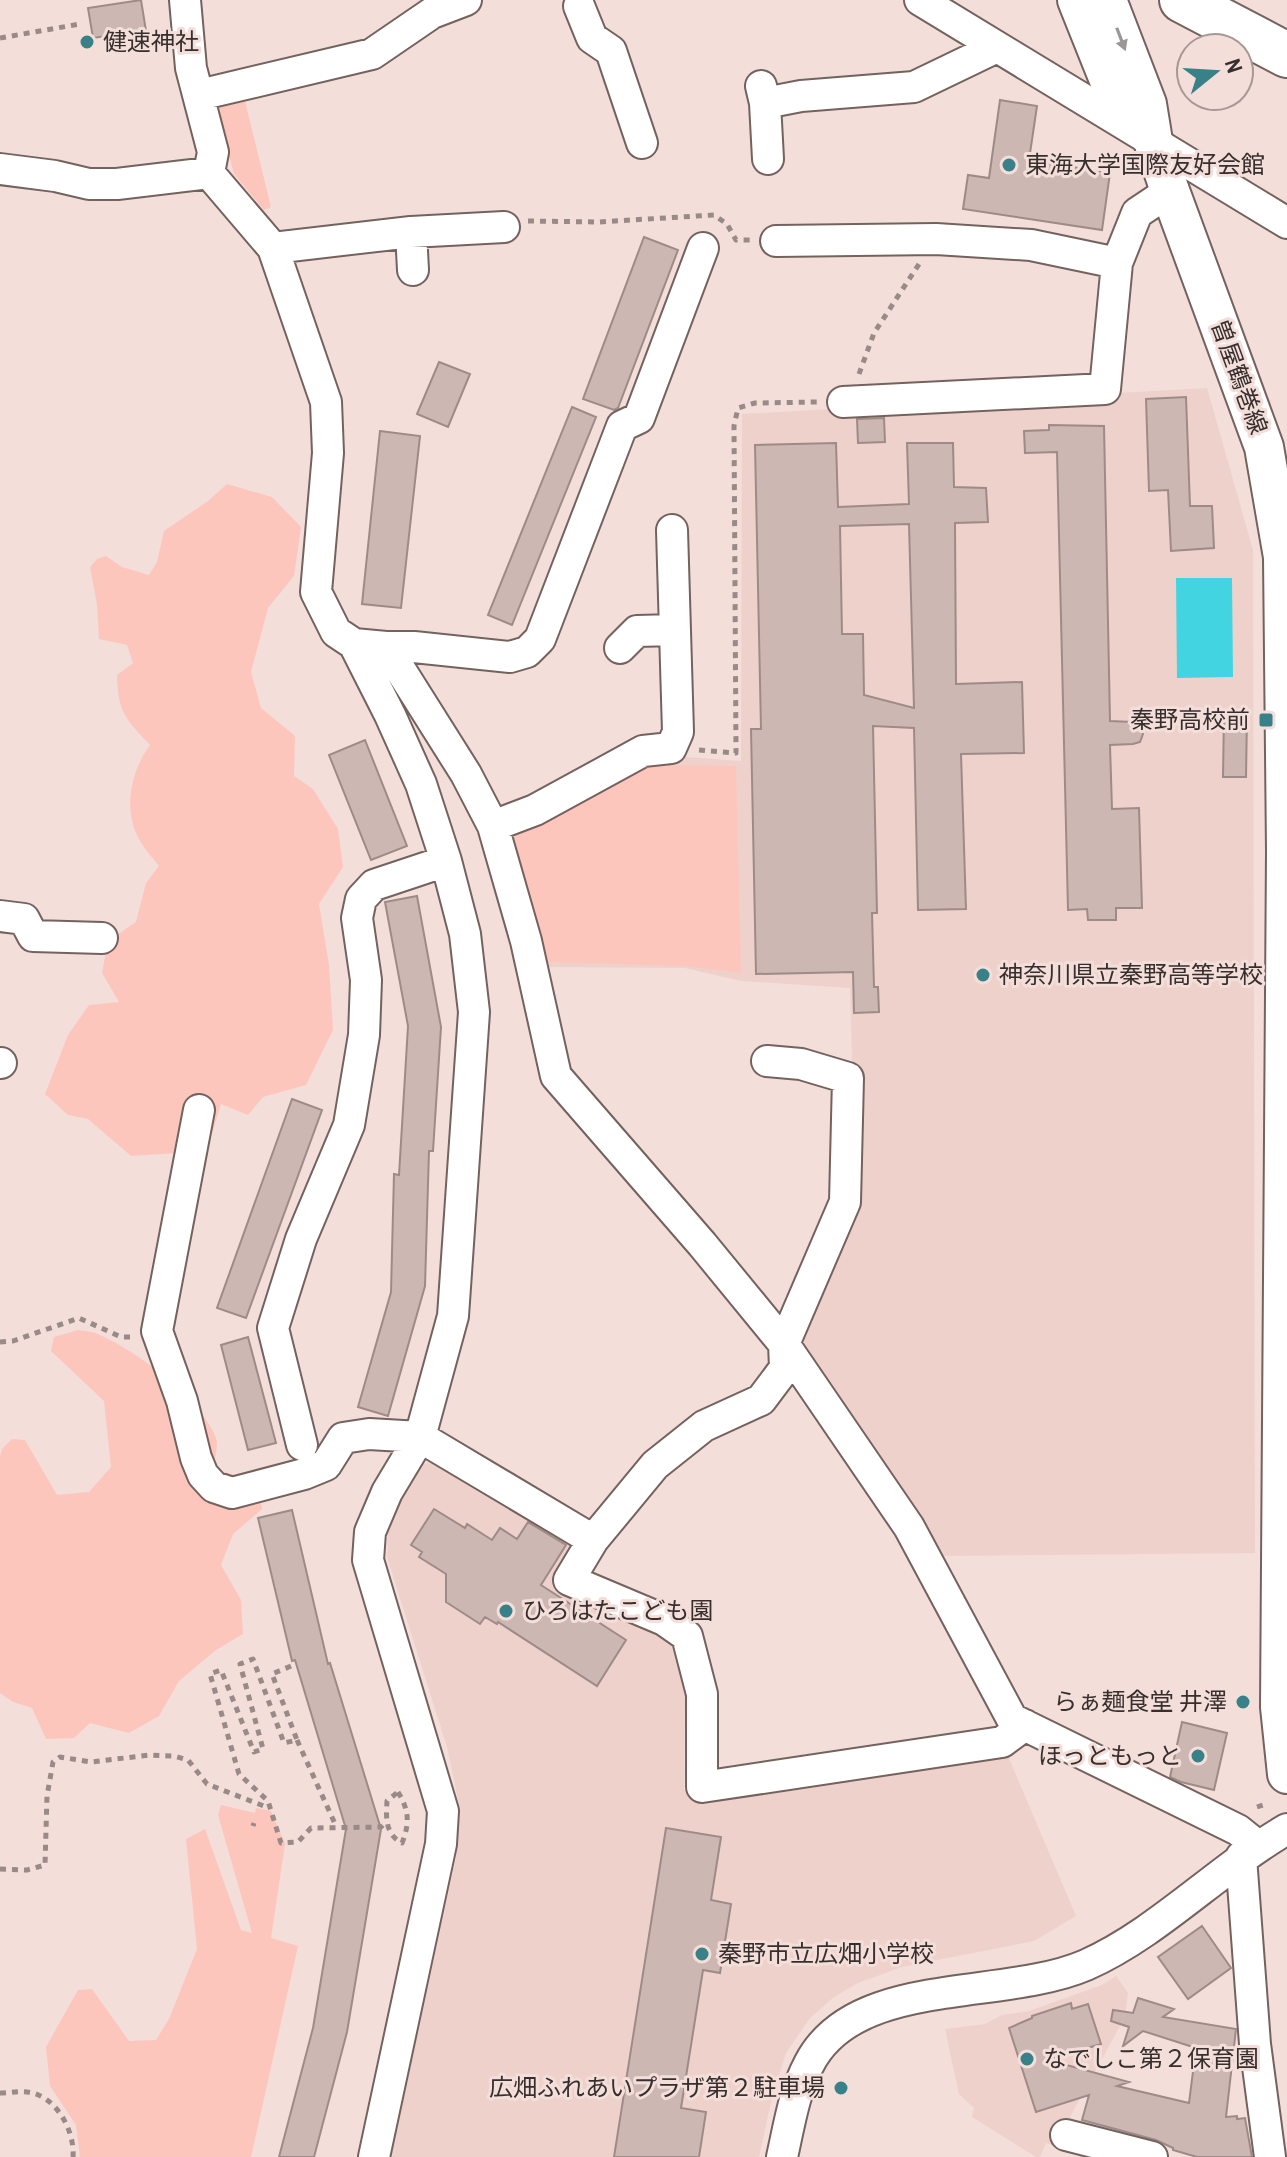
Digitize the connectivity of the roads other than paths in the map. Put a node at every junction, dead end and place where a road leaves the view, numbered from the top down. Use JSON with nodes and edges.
{"nodes":[{"id":1,"x":185,"y":0,"type":"edge"},
{"id":2,"x":466,"y":0,"type":"edge"},
{"id":3,"x":920,"y":0,"type":"edge"},
{"id":4,"x":1077,"y":0,"type":"edge"},
{"id":5,"x":1107,"y":0,"type":"edge"},
{"id":6,"x":1182,"y":0,"type":"edge"},
{"id":7,"x":584,"y":2,"type":"edge"},
{"id":8,"x":995,"y":48,"type":"junction"},
{"id":9,"x":1287,"y":55,"type":"edge"},
{"id":10,"x":1119,"y":71,"type":"junction"},
{"id":11,"x":199,"y":95,"type":"junction"},
{"id":12,"x":1153,"y":141,"type":"junction"},
{"id":13,"x":642,"y":143,"type":"dead end"},
{"id":14,"x":768,"y":159,"type":"dead end"},
{"id":15,"x":0,"y":169,"type":"edge"},
{"id":16,"x":209,"y":173,"type":"junction"},
{"id":17,"x":1170,"y":191,"type":"junction"},
{"id":18,"x":1287,"y":223,"type":"edge"},
{"id":19,"x":504,"y":227,"type":"road end"},
{"id":20,"x":411,"y":232,"type":"junction"},
{"id":21,"x":776,"y":241,"type":"road end"},
{"id":22,"x":273,"y":248,"type":"junction"},
{"id":23,"x":703,"y":248,"type":"dead end"},
{"id":24,"x":1117,"y":263,"type":"junction"},
{"id":25,"x":413,"y":270,"type":"dead end"},
{"id":26,"x":843,"y":402,"type":"road end"},
{"id":27,"x":672,"y":530,"type":"dead end"},
{"id":28,"x":675,"y":630,"type":"junction"},
{"id":29,"x":354,"y":644,"type":"junction"},
{"id":30,"x":386,"y":647,"type":"junction"},
{"id":31,"x":620,"y":648,"type":"dead end"},
{"id":32,"x":493,"y":826,"type":"junction"},
{"id":33,"x":1286,"y":851,"type":"edge"},
{"id":34,"x":446,"y":861,"type":"junction"},
{"id":35,"x":0,"y":916,"type":"edge"},
{"id":36,"x":102,"y":938,"type":"dead end"},
{"id":37,"x":767,"y":1061,"type":"dead end"},
{"id":38,"x":199,"y":1110,"type":"dead end"},
{"id":39,"x":784,"y":1344,"type":"junction"},
{"id":40,"x":420,"y":1437,"type":"junction"},
{"id":41,"x":302,"y":1445,"type":"dead end"},
{"id":42,"x":593,"y":1540,"type":"junction"},
{"id":43,"x":1284,"y":1615,"type":"edge"},
{"id":44,"x":1025,"y":1725,"type":"junction"},
{"id":45,"x":1277,"y":1789,"type":"edge"},
{"id":46,"x":1287,"y":1829,"type":"edge"},
{"id":47,"x":1250,"y":1852,"type":"junction"},
{"id":48,"x":1066,"y":2135,"type":"dead end"},
{"id":49,"x":1114,"y":2152,"type":"edge"},
{"id":50,"x":374,"y":2157,"type":"edge"},
{"id":51,"x":782,"y":2157,"type":"edge"},
{"id":52,"x":1152,"y":2157,"type":"edge"},
{"id":53,"x":1270,"y":2157,"type":"edge"}],
"edges":[{"from":1,"to":11,"type":"street"},
{"from":2,"to":11,"type":"street"},
{"from":3,"to":8,"type":"street"},
{"from":4,"to":10,"type":"main road","name":"曽屋鶴巻線"},
{"from":5,"to":10,"type":"main road","name":"曽屋鶴巻線","one_way":true},
{"from":6,"to":9,"type":"highway"},
{"from":7,"to":13,"type":"street"},
{"from":8,"to":12,"type":"street"},
{"from":8,"to":14,"type":"street"},
{"from":10,"to":12,"type":"main road","name":"曽屋鶴巻線"},
{"from":11,"to":16,"type":"street"},
{"from":12,"to":17,"type":"main road","name":"曽屋鶴巻線"},
{"from":12,"to":18,"type":"street"},
{"from":15,"to":16,"type":"street"},
{"from":16,"to":22,"type":"street"},
{"from":17,"to":24,"type":"street"},
{"from":17,"to":33,"type":"main road","name":"曽屋鶴巻線"},
{"from":19,"to":20,"type":"street"},
{"from":20,"to":22,"type":"street"},
{"from":20,"to":25,"type":"street"},
{"from":21,"to":24,"type":"street"},
{"from":22,"to":29,"type":"street"},
{"from":23,"to":30,"type":"street"},
{"from":24,"to":26,"type":"street"},
{"from":27,"to":28,"type":"street"},
{"from":28,"to":31,"type":"street"},
{"from":28,"to":32,"type":"street"},
{"from":29,"to":30,"type":"street"},
{"from":29,"to":34,"type":"street"},
{"from":30,"to":32,"type":"street"},
{"from":32,"to":39,"type":"street"},
{"from":33,"to":43,"type":"main road","name":"曽屋鶴巻線"},
{"from":34,"to":40,"type":"street"},
{"from":34,"to":41,"type":"street"},
{"from":35,"to":36,"type":"street"},
{"from":37,"to":39,"type":"street"},
{"from":38,"to":40,"type":"street"},
{"from":39,"to":42,"type":"street"},
{"from":39,"to":44,"type":"street"},
{"from":40,"to":42,"type":"street"},
{"from":40,"to":50,"type":"street"},
{"from":42,"to":44,"type":"street"},
{"from":43,"to":45,"type":"main road","name":"曽屋鶴巻線"},
{"from":44,"to":47,"type":"street"},
{"from":46,"to":47,"type":"street"},
{"from":47,"to":51,"type":"street"},
{"from":47,"to":53,"type":"street"},
{"from":48,"to":49,"type":"street"},
{"from":49,"to":52,"type":"street"}]}
